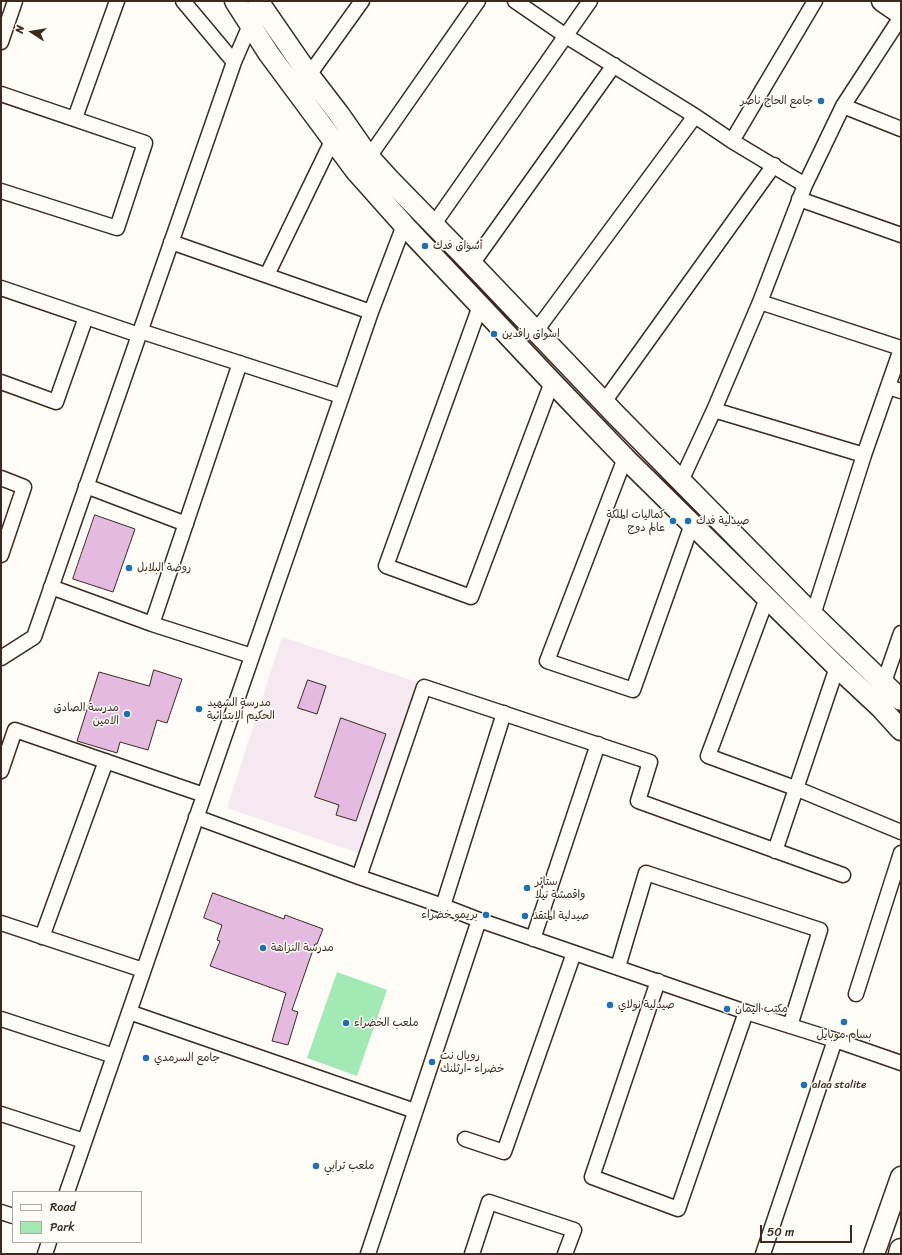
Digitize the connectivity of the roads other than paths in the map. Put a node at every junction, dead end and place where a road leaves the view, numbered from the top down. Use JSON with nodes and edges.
{"nodes":[{"id":1,"x":15,"y":1,"type":"edge"},
{"id":2,"x":117,"y":1,"type":"edge"},
{"id":3,"x":182,"y":1,"type":"edge"},
{"id":4,"x":235,"y":1,"type":"edge"},
{"id":5,"x":258,"y":1,"type":"edge"},
{"id":6,"x":362,"y":1,"type":"edge"},
{"id":7,"x":478,"y":1,"type":"edge"},
{"id":8,"x":515,"y":1,"type":"edge"},
{"id":9,"x":590,"y":1,"type":"edge"},
{"id":10,"x":815,"y":1,"type":"edge"},
{"id":11,"x":882,"y":1,"type":"edge"},
{"id":12,"x":901,"y":15,"type":"edge"},
{"id":13,"x":250,"y":25,"type":"junction"},
{"id":14,"x":566,"y":36,"type":"junction"},
{"id":15,"x":1,"y":42,"type":"edge"},
{"id":16,"x":234,"y":62,"type":"junction"},
{"id":17,"x":614,"y":65,"type":"junction"},
{"id":18,"x":309,"y":75,"type":"junction"},
{"id":19,"x":1,"y":94,"type":"edge"},
{"id":20,"x":843,"y":106,"type":"junction"},
{"id":21,"x":695,"y":116,"type":"junction"},
{"id":22,"x":75,"y":118,"type":"junction"},
{"id":23,"x":901,"y":129,"type":"edge"},
{"id":24,"x":333,"y":139,"type":"junction"},
{"id":25,"x":732,"y":141,"type":"junction"},
{"id":26,"x":369,"y":157,"type":"junction"},
{"id":27,"x":774,"y":165,"type":"junction"},
{"id":28,"x":805,"y":185,"type":"junction"},
{"id":29,"x":1,"y":191,"type":"edge"},
{"id":30,"x":799,"y":199,"type":"junction"},
{"id":31,"x":434,"y":224,"type":"junction"},
{"id":32,"x":404,"y":225,"type":"junction"},
{"id":33,"x":901,"y":235,"type":"edge"},
{"id":34,"x":171,"y":242,"type":"junction"},
{"id":35,"x":472,"y":264,"type":"junction"},
{"id":36,"x":267,"y":275,"type":"junction"},
{"id":37,"x":1,"y":288,"type":"edge"},
{"id":38,"x":760,"y":302,"type":"junction"},
{"id":39,"x":480,"y":306,"type":"junction"},
{"id":40,"x":371,"y":312,"type":"junction"},
{"id":41,"x":86,"y":317,"type":"junction"},
{"id":42,"x":536,"y":331,"type":"junction"},
{"id":43,"x":139,"y":333,"type":"junction"},
{"id":44,"x":901,"y":348,"type":"edge"},
{"id":45,"x":240,"y":363,"type":"junction"},
{"id":46,"x":1,"y":382,"type":"edge"},
{"id":47,"x":552,"y":382,"type":"junction"},
{"id":48,"x":894,"y":389,"type":"edge"},
{"id":49,"x":341,"y":396,"type":"junction"},
{"id":50,"x":610,"y":408,"type":"junction"},
{"id":51,"x":714,"y":410,"type":"junction"},
{"id":52,"x":600,"y":431,"type":"junction"},
{"id":53,"x":864,"y":455,"type":"junction"},
{"id":54,"x":625,"y":458,"type":"junction"},
{"id":55,"x":1,"y":478,"type":"edge"},
{"id":56,"x":681,"y":481,"type":"junction"},
{"id":57,"x":86,"y":486,"type":"junction"},
{"id":58,"x":186,"y":524,"type":"junction"},
{"id":59,"x":692,"y":524,"type":"junction"},
{"id":60,"x":1,"y":555,"type":"edge"},
{"id":61,"x":51,"y":587,"type":"junction"},
{"id":62,"x":767,"y":598,"type":"junction"},
{"id":63,"x":813,"y":615,"type":"junction"},
{"id":64,"x":152,"y":624,"type":"junction"},
{"id":65,"x":901,"y":633,"type":"edge"},
{"id":66,"x":2,"y":656,"type":"edge"},
{"id":67,"x":252,"y":656,"type":"junction"},
{"id":68,"x":837,"y":667,"type":"junction"},
{"id":69,"x":884,"y":682,"type":"junction"},
{"id":70,"x":901,"y":700,"type":"edge"},
{"id":71,"x":504,"y":713,"type":"junction"},
{"id":72,"x":901,"y":730,"type":"edge"},
{"id":73,"x":598,"y":744,"type":"junction"},
{"id":74,"x":106,"y":761,"type":"junction"},
{"id":75,"x":1,"y":771,"type":"edge"},
{"id":76,"x":795,"y":788,"type":"junction"},
{"id":77,"x":204,"y":795,"type":"junction"},
{"id":78,"x":196,"y":817,"type":"junction"},
{"id":79,"x":901,"y":832,"type":"edge"},
{"id":80,"x":775,"y":850,"type":"junction"},
{"id":81,"x":901,"y":853,"type":"edge"},
{"id":82,"x":843,"y":875,"type":"dead end"},
{"id":83,"x":359,"y":877,"type":"junction"},
{"id":84,"x":897,"y":880,"type":"edge"},
{"id":85,"x":443,"y":906,"type":"junction"},
{"id":86,"x":479,"y":920,"type":"junction"},
{"id":87,"x":1,"y":923,"type":"edge"},
{"id":88,"x":42,"y":937,"type":"junction"},
{"id":89,"x":533,"y":939,"type":"junction"},
{"id":90,"x":574,"y":953,"type":"junction"},
{"id":91,"x":618,"y":968,"type":"junction"},
{"id":92,"x":143,"y":970,"type":"junction"},
{"id":93,"x":658,"y":981,"type":"junction"},
{"id":94,"x":856,"y":994,"type":"dead end"},
{"id":95,"x":129,"y":1012,"type":"junction"},
{"id":96,"x":746,"y":1012,"type":"junction"},
{"id":97,"x":1,"y":1019,"type":"edge"},
{"id":98,"x":790,"y":1026,"type":"junction"},
{"id":99,"x":835,"y":1040,"type":"junction"},
{"id":100,"x":114,"y":1056,"type":"junction"},
{"id":101,"x":901,"y":1063,"type":"edge"},
{"id":102,"x":415,"y":1111,"type":"junction"},
{"id":103,"x":1,"y":1114,"type":"edge"},
{"id":104,"x":465,"y":1139,"type":"dead end"},
{"id":105,"x":84,"y":1141,"type":"junction"},
{"id":106,"x":901,"y":1177,"type":"edge"},
{"id":107,"x":67,"y":1191,"type":"edge"},
{"id":108,"x":1,"y":1212,"type":"edge"},
{"id":109,"x":12,"y":1216,"type":"edge"},
{"id":110,"x":49,"y":1243,"type":"edge"},
{"id":111,"x":901,"y":1250,"type":"edge"},
{"id":112,"x":45,"y":1254,"type":"edge"},
{"id":113,"x":368,"y":1254,"type":"edge"},
{"id":114,"x":472,"y":1254,"type":"edge"},
{"id":115,"x":565,"y":1254,"type":"edge"},
{"id":116,"x":763,"y":1254,"type":"edge"},
{"id":117,"x":874,"y":1254,"type":"edge"},
{"id":118,"x":900,"y":1254,"type":"edge"}],
"edges":[{"from":1,"to":15,"type":"street"},
{"from":2,"to":22,"type":"street"},
{"from":3,"to":16,"type":"street"},
{"from":4,"to":13,"type":"main road"},
{"from":5,"to":18,"type":"main road"},
{"from":6,"to":18,"type":"street"},
{"from":7,"to":26,"type":"street"},
{"from":8,"to":14,"type":"street"},
{"from":9,"to":14,"type":"street"},
{"from":10,"to":25,"type":"street"},
{"from":11,"to":12,"type":"main road"},
{"from":12,"to":20,"type":"street"},
{"from":13,"to":16,"type":"street"},
{"from":13,"to":24,"type":"main road"},
{"from":14,"to":17,"type":"street"},
{"from":14,"to":31,"type":"street"},
{"from":16,"to":34,"type":"street"},
{"from":17,"to":21,"type":"street"},
{"from":17,"to":35,"type":"street"},
{"from":18,"to":26,"type":"main road"},
{"from":19,"to":22,"type":"street"},
{"from":20,"to":23,"type":"street"},
{"from":20,"to":28,"type":"street"},
{"from":21,"to":25,"type":"street"},
{"from":21,"to":42,"type":"street"},
{"from":22,"to":29,"type":"street"},
{"from":24,"to":32,"type":"main road"},
{"from":24,"to":36,"type":"street"},
{"from":25,"to":27,"type":"street"},
{"from":26,"to":31,"type":"main road"},
{"from":27,"to":28,"type":"street"},
{"from":27,"to":50,"type":"street"},
{"from":28,"to":30,"type":"street"},
{"from":30,"to":33,"type":"street"},
{"from":30,"to":38,"type":"street"},
{"from":31,"to":35,"type":"main road"},
{"from":32,"to":39,"type":"main road"},
{"from":32,"to":40,"type":"street"},
{"from":34,"to":36,"type":"street"},
{"from":34,"to":43,"type":"street"},
{"from":35,"to":42,"type":"main road"},
{"from":36,"to":40,"type":"street"},
{"from":37,"to":41,"type":"street"},
{"from":38,"to":44,"type":"street"},
{"from":38,"to":51,"type":"street"},
{"from":39,"to":47,"type":"main road"},
{"from":39,"to":47,"type":"street"},
{"from":40,"to":49,"type":"street"},
{"from":41,"to":43,"type":"street"},
{"from":41,"to":46,"type":"street"},
{"from":42,"to":50,"type":"main road"},
{"from":43,"to":45,"type":"street"},
{"from":43,"to":57,"type":"street"},
{"from":44,"to":48,"type":"street"},
{"from":45,"to":49,"type":"street"},
{"from":45,"to":58,"type":"street"},
{"from":47,"to":52,"type":"main road"},
{"from":48,"to":53,"type":"street"},
{"from":49,"to":67,"type":"street"},
{"from":50,"to":52,"type":"main road"},
{"from":50,"to":56,"type":"main road"},
{"from":51,"to":53,"type":"street"},
{"from":51,"to":56,"type":"street"},
{"from":52,"to":54,"type":"main road"},
{"from":53,"to":63,"type":"street"},
{"from":54,"to":59,"type":"main road"},
{"from":54,"to":59,"type":"street"},
{"from":55,"to":60,"type":"street"},
{"from":56,"to":63,"type":"main road"},
{"from":57,"to":58,"type":"street"},
{"from":57,"to":61,"type":"street"},
{"from":58,"to":64,"type":"street"},
{"from":59,"to":62,"type":"main road"},
{"from":61,"to":64,"type":"street"},
{"from":61,"to":66,"type":"street"},
{"from":62,"to":68,"type":"main road"},
{"from":62,"to":76,"type":"street"},
{"from":63,"to":69,"type":"main road"},
{"from":64,"to":67,"type":"street"},
{"from":65,"to":69,"type":"street"},
{"from":67,"to":77,"type":"street"},
{"from":68,"to":72,"type":"main road"},
{"from":68,"to":76,"type":"street"},
{"from":69,"to":70,"type":"main road"},
{"from":71,"to":73,"type":"street"},
{"from":71,"to":83,"type":"street"},
{"from":71,"to":85,"type":"street"},
{"from":73,"to":80,"type":"street"},
{"from":73,"to":89,"type":"street"},
{"from":74,"to":75,"type":"street"},
{"from":74,"to":77,"type":"street"},
{"from":74,"to":88,"type":"street"},
{"from":76,"to":79,"type":"street"},
{"from":76,"to":80,"type":"street"},
{"from":77,"to":78,"type":"street"},
{"from":78,"to":83,"type":"street"},
{"from":78,"to":92,"type":"street"},
{"from":80,"to":82,"type":"street"},
{"from":81,"to":84,"type":"street"},
{"from":83,"to":85,"type":"street"},
{"from":84,"to":94,"type":"street"},
{"from":85,"to":86,"type":"street"},
{"from":86,"to":89,"type":"street"},
{"from":86,"to":102,"type":"street"},
{"from":87,"to":88,"type":"street"},
{"from":88,"to":92,"type":"street"},
{"from":89,"to":90,"type":"street"},
{"from":90,"to":91,"type":"street"},
{"from":90,"to":104,"type":"street"},
{"from":91,"to":93,"type":"street"},
{"from":91,"to":98,"type":"street"},
{"from":92,"to":95,"type":"street"},
{"from":93,"to":96,"type":"street"},
{"from":93,"to":96,"type":"street"},
{"from":95,"to":100,"type":"street"},
{"from":95,"to":102,"type":"street"},
{"from":96,"to":98,"type":"street"},
{"from":97,"to":100,"type":"street"},
{"from":98,"to":99,"type":"street"},
{"from":99,"to":101,"type":"street"},
{"from":99,"to":116,"type":"street"},
{"from":100,"to":105,"type":"street"},
{"from":102,"to":113,"type":"street"},
{"from":103,"to":105,"type":"street"},
{"from":105,"to":107,"type":"street"},
{"from":106,"to":117,"type":"main road"},
{"from":108,"to":109,"type":"street"},
{"from":110,"to":112,"type":"street"},
{"from":111,"to":118,"type":"main road"},
{"from":114,"to":115,"type":"street"}]}
